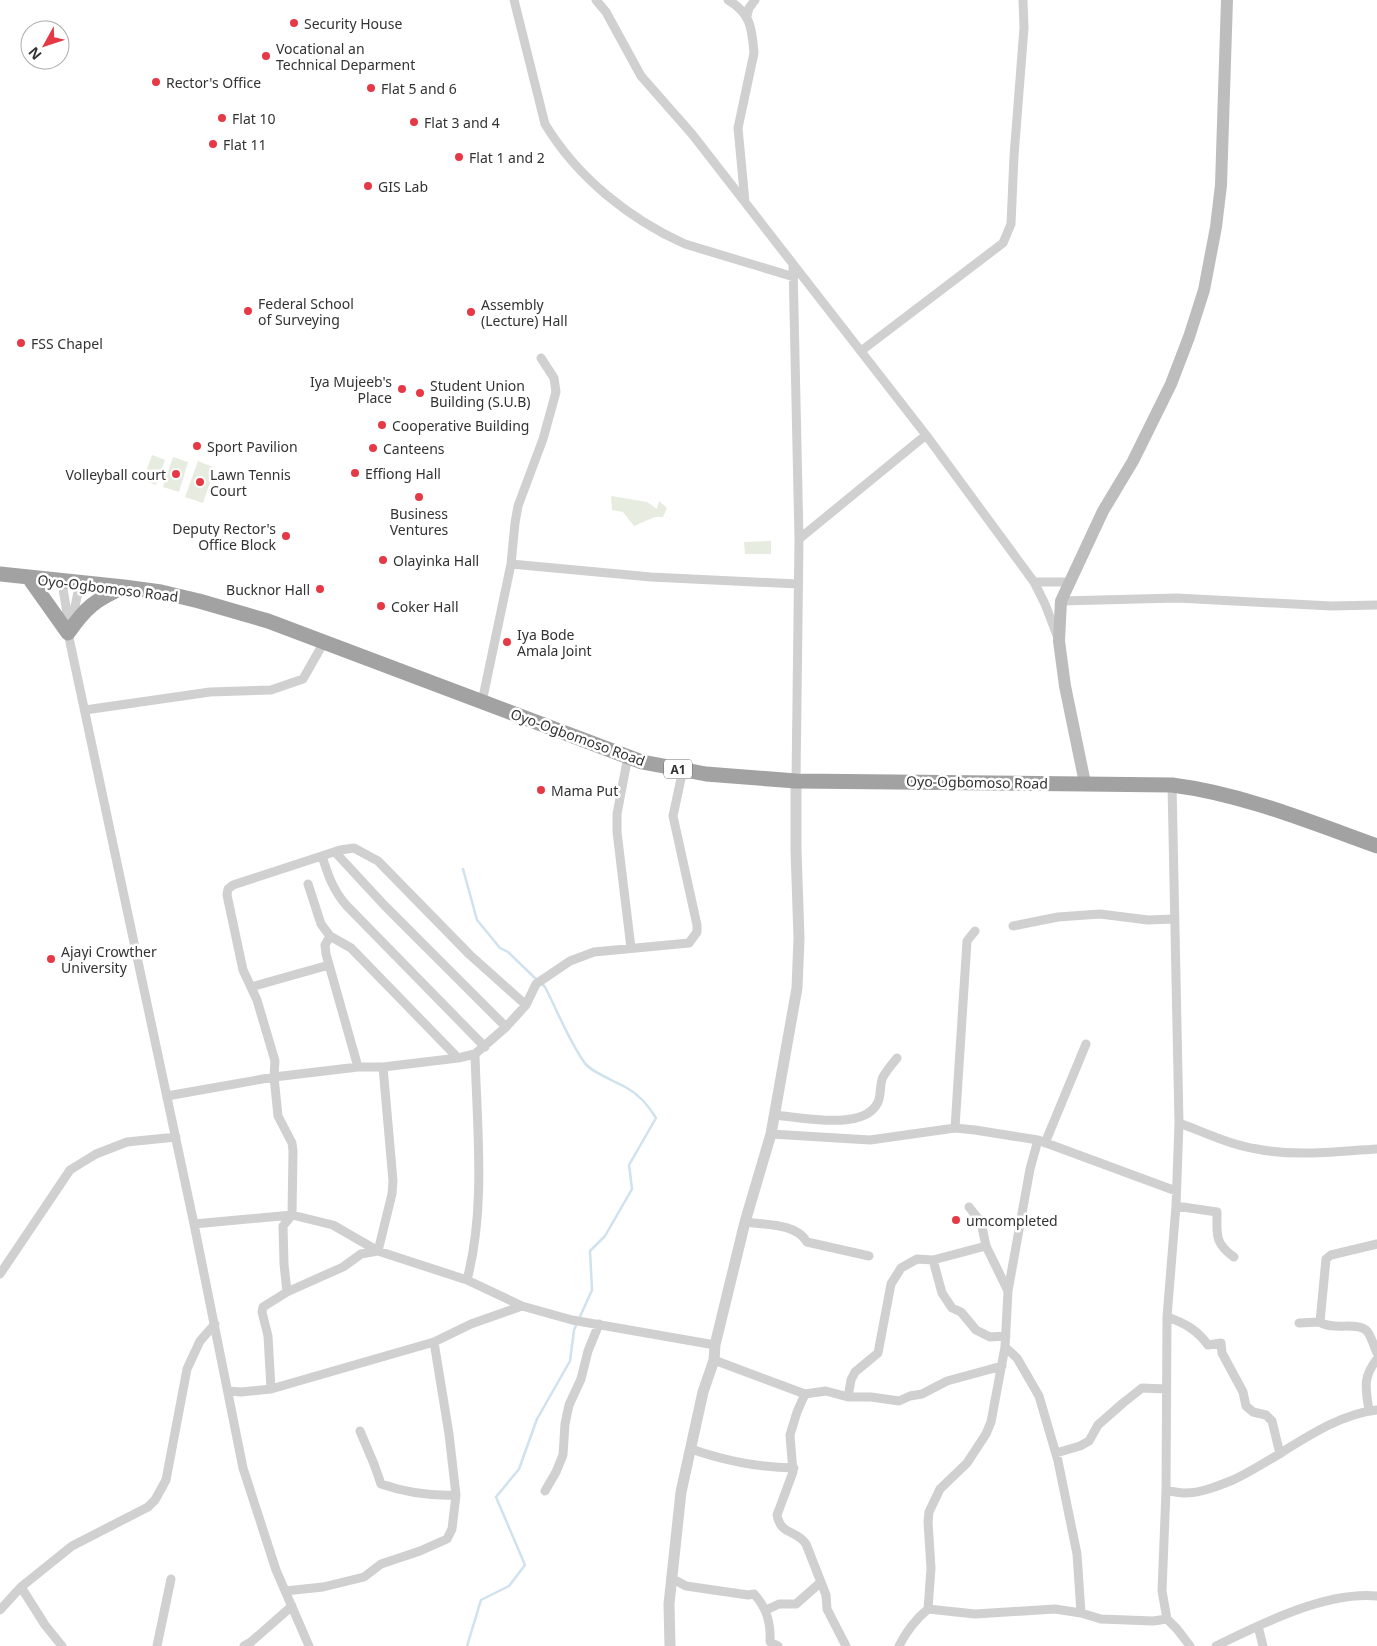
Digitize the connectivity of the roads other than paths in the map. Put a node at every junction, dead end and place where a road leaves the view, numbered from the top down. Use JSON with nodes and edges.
{"nodes":[{"id":1,"x":514,"y":0,"type":"edge"},
{"id":2,"x":596,"y":0,"type":"edge"},
{"id":3,"x":753,"y":0,"type":"edge"},
{"id":4,"x":1023,"y":0,"type":"edge"},
{"id":5,"x":1227,"y":0,"type":"edge"},
{"id":6,"x":731,"y":2,"type":"edge"},
{"id":7,"x":746,"y":16,"type":"junction"},
{"id":8,"x":745,"y":202,"type":"junction"},
{"id":9,"x":793,"y":264,"type":"junction"},
{"id":10,"x":794,"y":277,"type":"junction"},
{"id":11,"x":861,"y":351,"type":"junction"},
{"id":12,"x":541,"y":358,"type":"dead end"},
{"id":13,"x":926,"y":435,"type":"junction"},
{"id":14,"x":799,"y":539,"type":"junction"},
{"id":15,"x":511,"y":564,"type":"junction"},
{"id":16,"x":0,"y":574,"type":"edge"},
{"id":17,"x":29,"y":578,"type":"junction"},
{"id":18,"x":62,"y":581,"type":"junction"},
{"id":19,"x":80,"y":582,"type":"junction"},
{"id":20,"x":1034,"y":582,"type":"junction"},
{"id":21,"x":1069,"y":582,"type":"junction"},
{"id":22,"x":798,"y":584,"type":"junction"},
{"id":23,"x":124,"y":587,"type":"junction"},
{"id":24,"x":1061,"y":601,"type":"junction"},
{"id":25,"x":1377,"y":605,"type":"edge"},
{"id":26,"x":68,"y":626,"type":"junction"},
{"id":27,"x":1059,"y":641,"type":"junction"},
{"id":28,"x":324,"y":642,"type":"junction"},
{"id":29,"x":482,"y":702,"type":"junction"},
{"id":30,"x":85,"y":710,"type":"junction"},
{"id":31,"x":628,"y":756,"type":"junction"},
{"id":32,"x":683,"y":770,"type":"junction"},
{"id":33,"x":796,"y":781,"type":"junction"},
{"id":34,"x":1085,"y":784,"type":"junction"},
{"id":35,"x":1172,"y":785,"type":"junction"},
{"id":36,"x":1377,"y":846,"type":"edge"},
{"id":37,"x":335,"y":852,"type":"junction"},
{"id":38,"x":322,"y":856,"type":"junction"},
{"id":39,"x":308,"y":884,"type":"dead end"},
{"id":40,"x":1174,"y":919,"type":"junction"},
{"id":41,"x":1013,"y":926,"type":"dead end"},
{"id":42,"x":975,"y":931,"type":"dead end"},
{"id":43,"x":330,"y":936,"type":"junction"},
{"id":44,"x":631,"y":948,"type":"junction"},
{"id":45,"x":329,"y":965,"type":"junction"},
{"id":46,"x":251,"y":987,"type":"junction"},
{"id":47,"x":526,"y":1005,"type":"junction"},
{"id":48,"x":506,"y":1027,"type":"junction"},
{"id":49,"x":1086,"y":1044,"type":"dead end"},
{"id":50,"x":485,"y":1047,"type":"junction"},
{"id":51,"x":475,"y":1054,"type":"junction"},
{"id":52,"x":458,"y":1058,"type":"junction"},
{"id":53,"x":897,"y":1058,"type":"dead end"},
{"id":54,"x":358,"y":1067,"type":"junction"},
{"id":55,"x":383,"y":1067,"type":"junction"},
{"id":56,"x":274,"y":1077,"type":"junction"},
{"id":57,"x":167,"y":1096,"type":"junction"},
{"id":58,"x":774,"y":1115,"type":"junction"},
{"id":59,"x":1179,"y":1123,"type":"junction"},
{"id":60,"x":955,"y":1128,"type":"junction"},
{"id":61,"x":771,"y":1134,"type":"junction"},
{"id":62,"x":176,"y":1137,"type":"junction"},
{"id":63,"x":1042,"y":1142,"type":"junction"},
{"id":64,"x":1377,"y":1149,"type":"edge"},
{"id":65,"x":1176,"y":1191,"type":"junction"},
{"id":66,"x":1176,"y":1206,"type":"junction"},
{"id":67,"x":969,"y":1207,"type":"dead end"},
{"id":68,"x":292,"y":1215,"type":"junction"},
{"id":69,"x":745,"y":1222,"type":"junction"},
{"id":70,"x":194,"y":1224,"type":"junction"},
{"id":71,"x":1377,"y":1244,"type":"edge"},
{"id":72,"x":986,"y":1246,"type":"junction"},
{"id":73,"x":378,"y":1251,"type":"junction"},
{"id":74,"x":869,"y":1256,"type":"dead end"},
{"id":75,"x":1234,"y":1256,"type":"dead end"},
{"id":76,"x":934,"y":1260,"type":"junction"},
{"id":77,"x":0,"y":1274,"type":"edge"},
{"id":78,"x":467,"y":1280,"type":"junction"},
{"id":79,"x":1008,"y":1291,"type":"junction"},
{"id":80,"x":287,"y":1292,"type":"junction"},
{"id":81,"x":522,"y":1306,"type":"junction"},
{"id":82,"x":1167,"y":1317,"type":"junction"},
{"id":83,"x":1320,"y":1322,"type":"junction"},
{"id":84,"x":1299,"y":1323,"type":"dead end"},
{"id":85,"x":215,"y":1324,"type":"junction"},
{"id":86,"x":599,"y":1324,"type":"junction"},
{"id":87,"x":1006,"y":1336,"type":"junction"},
{"id":88,"x":434,"y":1342,"type":"junction"},
{"id":89,"x":715,"y":1345,"type":"junction"},
{"id":90,"x":1005,"y":1347,"type":"junction"},
{"id":91,"x":1377,"y":1353,"type":"edge"},
{"id":92,"x":1377,"y":1359,"type":"edge"},
{"id":93,"x":714,"y":1360,"type":"junction"},
{"id":94,"x":1002,"y":1366,"type":"junction"},
{"id":95,"x":271,"y":1389,"type":"junction"},
{"id":96,"x":1166,"y":1389,"type":"junction"},
{"id":97,"x":228,"y":1391,"type":"junction"},
{"id":98,"x":805,"y":1394,"type":"junction"},
{"id":99,"x":848,"y":1397,"type":"junction"},
{"id":100,"x":1373,"y":1411,"type":"edge"},
{"id":101,"x":360,"y":1431,"type":"dead end"},
{"id":102,"x":691,"y":1449,"type":"junction"},
{"id":103,"x":1056,"y":1453,"type":"junction"},
{"id":104,"x":1280,"y":1454,"type":"junction"},
{"id":105,"x":794,"y":1468,"type":"junction"},
{"id":106,"x":545,"y":1491,"type":"dead end"},
{"id":107,"x":1166,"y":1491,"type":"junction"},
{"id":108,"x":456,"y":1495,"type":"junction"},
{"id":109,"x":671,"y":1578,"type":"junction"},
{"id":110,"x":171,"y":1580,"type":"dead end"},
{"id":111,"x":821,"y":1582,"type":"junction"},
{"id":112,"x":21,"y":1586,"type":"junction"},
{"id":113,"x":285,"y":1591,"type":"junction"},
{"id":114,"x":1377,"y":1596,"type":"edge"},
{"id":115,"x":292,"y":1606,"type":"junction"},
{"id":116,"x":928,"y":1609,"type":"junction"},
{"id":117,"x":0,"y":1610,"type":"edge"},
{"id":118,"x":766,"y":1610,"type":"junction"},
{"id":119,"x":1081,"y":1613,"type":"junction"},
{"id":120,"x":1167,"y":1619,"type":"junction"},
{"id":121,"x":1258,"y":1626,"type":"junction"},
{"id":122,"x":62,"y":1646,"type":"edge"},
{"id":123,"x":157,"y":1646,"type":"edge"},
{"id":124,"x":244,"y":1646,"type":"edge"},
{"id":125,"x":309,"y":1646,"type":"edge"},
{"id":126,"x":670,"y":1646,"type":"edge"},
{"id":127,"x":778,"y":1646,"type":"edge"},
{"id":128,"x":846,"y":1646,"type":"edge"},
{"id":129,"x":899,"y":1646,"type":"edge"},
{"id":130,"x":1190,"y":1646,"type":"edge"},
{"id":131,"x":1216,"y":1646,"type":"edge"},
{"id":132,"x":1263,"y":1646,"type":"edge"}],
"edges":[{"from":1,"to":10,"type":"street"},
{"from":2,"to":8,"type":"street"},
{"from":3,"to":6,"type":"street"},
{"from":3,"to":7,"type":"street"},
{"from":4,"to":11,"type":"street"},
{"from":5,"to":21,"type":"main road"},
{"from":6,"to":7,"type":"street"},
{"from":7,"to":8,"type":"street"},
{"from":8,"to":9,"type":"street"},
{"from":9,"to":10,"type":"street"},
{"from":9,"to":11,"type":"street"},
{"from":10,"to":14,"type":"street"},
{"from":11,"to":13,"type":"street"},
{"from":12,"to":15,"type":"street"},
{"from":13,"to":14,"type":"street"},
{"from":13,"to":20,"type":"street"},
{"from":14,"to":22,"type":"street"},
{"from":15,"to":22,"type":"street"},
{"from":15,"to":29,"type":"street"},
{"from":16,"to":17,"type":"highway","name":"Oyo-Ogbomoso Road","number":"A1"},
{"from":17,"to":18,"type":"highway","name":"Oyo-Ogbomoso Road","number":"A1"},
{"from":17,"to":26,"type":"highway"},
{"from":18,"to":19,"type":"highway","name":"Oyo-Ogbomoso Road","number":"A1"},
{"from":18,"to":26,"type":"street"},
{"from":19,"to":23,"type":"highway","name":"Oyo-Ogbomoso Road","number":"A1"},
{"from":19,"to":26,"type":"street"},
{"from":20,"to":21,"type":"street"},
{"from":20,"to":27,"type":"street"},
{"from":21,"to":24,"type":"main road"},
{"from":22,"to":33,"type":"street"},
{"from":23,"to":26,"type":"highway"},
{"from":23,"to":28,"type":"highway","name":"Oyo-Ogbomoso Road","number":"A1"},
{"from":24,"to":25,"type":"street"},
{"from":24,"to":27,"type":"main road"},
{"from":26,"to":30,"type":"street"},
{"from":27,"to":34,"type":"main road"},
{"from":28,"to":29,"type":"highway","name":"Oyo-Ogbomoso Road","number":"A1"},
{"from":28,"to":30,"type":"street"},
{"from":29,"to":31,"type":"highway","name":"Oyo-Ogbomoso Road","number":"A1"},
{"from":30,"to":57,"type":"street"},
{"from":31,"to":32,"type":"highway","name":"Oyo-Ogbomoso Road","number":"A1"},
{"from":31,"to":44,"type":"street"},
{"from":32,"to":33,"type":"highway","name":"Oyo-Ogbomoso Road","number":"A1"},
{"from":32,"to":44,"type":"street"},
{"from":33,"to":34,"type":"highway","name":"Oyo-Ogbomoso Road","number":"A1"},
{"from":33,"to":58,"type":"street"},
{"from":34,"to":35,"type":"highway","name":"Oyo-Ogbomoso Road","number":"A1"},
{"from":35,"to":36,"type":"highway","name":"Oyo-Ogbomoso Road","number":"A1"},
{"from":35,"to":40,"type":"street"},
{"from":37,"to":38,"type":"street"},
{"from":37,"to":47,"type":"street"},
{"from":37,"to":48,"type":"street"},
{"from":38,"to":46,"type":"street"},
{"from":38,"to":50,"type":"street"},
{"from":39,"to":43,"type":"street"},
{"from":40,"to":41,"type":"street"},
{"from":40,"to":59,"type":"street"},
{"from":42,"to":60,"type":"street"},
{"from":43,"to":45,"type":"street"},
{"from":43,"to":52,"type":"street"},
{"from":44,"to":47,"type":"street"},
{"from":45,"to":46,"type":"street"},
{"from":45,"to":54,"type":"street"},
{"from":46,"to":56,"type":"street"},
{"from":47,"to":48,"type":"street"},
{"from":48,"to":50,"type":"street"},
{"from":49,"to":63,"type":"street"},
{"from":50,"to":51,"type":"street"},
{"from":51,"to":52,"type":"street"},
{"from":51,"to":78,"type":"street"},
{"from":52,"to":55,"type":"street"},
{"from":53,"to":58,"type":"street"},
{"from":54,"to":55,"type":"street"},
{"from":54,"to":56,"type":"street"},
{"from":55,"to":73,"type":"street"},
{"from":56,"to":57,"type":"street"},
{"from":56,"to":68,"type":"street"},
{"from":57,"to":62,"type":"street"},
{"from":58,"to":61,"type":"street"},
{"from":59,"to":64,"type":"street"},
{"from":59,"to":65,"type":"street"},
{"from":60,"to":61,"type":"street"},
{"from":60,"to":63,"type":"street"},
{"from":61,"to":69,"type":"street"},
{"from":62,"to":70,"type":"street"},
{"from":62,"to":77,"type":"street"},
{"from":63,"to":65,"type":"street"},
{"from":63,"to":79,"type":"street"},
{"from":65,"to":66,"type":"street"},
{"from":66,"to":75,"type":"street"},
{"from":66,"to":82,"type":"street"},
{"from":67,"to":72,"type":"street"},
{"from":68,"to":70,"type":"street"},
{"from":68,"to":73,"type":"street"},
{"from":68,"to":80,"type":"street"},
{"from":69,"to":74,"type":"street"},
{"from":69,"to":89,"type":"street"},
{"from":70,"to":85,"type":"street"},
{"from":71,"to":83,"type":"street"},
{"from":72,"to":76,"type":"street"},
{"from":72,"to":79,"type":"street"},
{"from":73,"to":78,"type":"street"},
{"from":73,"to":80,"type":"street"},
{"from":76,"to":87,"type":"street"},
{"from":76,"to":99,"type":"street"},
{"from":78,"to":81,"type":"street"},
{"from":79,"to":87,"type":"street"},
{"from":80,"to":95,"type":"street"},
{"from":81,"to":86,"type":"street"},
{"from":81,"to":88,"type":"street"},
{"from":82,"to":96,"type":"street"},
{"from":82,"to":104,"type":"street"},
{"from":83,"to":84,"type":"street"},
{"from":83,"to":91,"type":"street"},
{"from":85,"to":97,"type":"street"},
{"from":85,"to":112,"type":"street"},
{"from":86,"to":89,"type":"street"},
{"from":86,"to":106,"type":"street"},
{"from":87,"to":90,"type":"street"},
{"from":88,"to":95,"type":"street"},
{"from":88,"to":108,"type":"street"},
{"from":89,"to":93,"type":"street"},
{"from":90,"to":94,"type":"street"},
{"from":90,"to":103,"type":"street"},
{"from":92,"to":100,"type":"street"},
{"from":93,"to":98,"type":"street"},
{"from":93,"to":102,"type":"street"},
{"from":94,"to":99,"type":"street"},
{"from":94,"to":116,"type":"street"},
{"from":95,"to":97,"type":"street"},
{"from":96,"to":103,"type":"street"},
{"from":96,"to":107,"type":"street"},
{"from":97,"to":113,"type":"street"},
{"from":98,"to":99,"type":"street"},
{"from":98,"to":105,"type":"street"},
{"from":100,"to":104,"type":"street"},
{"from":101,"to":108,"type":"street"},
{"from":102,"to":105,"type":"street"},
{"from":102,"to":109,"type":"street"},
{"from":103,"to":119,"type":"street"},
{"from":104,"to":107,"type":"street"},
{"from":105,"to":111,"type":"street"},
{"from":107,"to":120,"type":"street"},
{"from":108,"to":113,"type":"street"},
{"from":109,"to":118,"type":"street"},
{"from":109,"to":126,"type":"street"},
{"from":110,"to":123,"type":"street"},
{"from":111,"to":118,"type":"street"},
{"from":111,"to":128,"type":"street"},
{"from":112,"to":117,"type":"street"},
{"from":112,"to":122,"type":"street"},
{"from":113,"to":115,"type":"street"},
{"from":114,"to":121,"type":"street"},
{"from":115,"to":124,"type":"street"},
{"from":115,"to":125,"type":"street"},
{"from":116,"to":119,"type":"street"},
{"from":116,"to":129,"type":"street"},
{"from":118,"to":127,"type":"street"},
{"from":119,"to":120,"type":"street"},
{"from":120,"to":130,"type":"street"},
{"from":121,"to":131,"type":"street"},
{"from":121,"to":132,"type":"street"}]}
